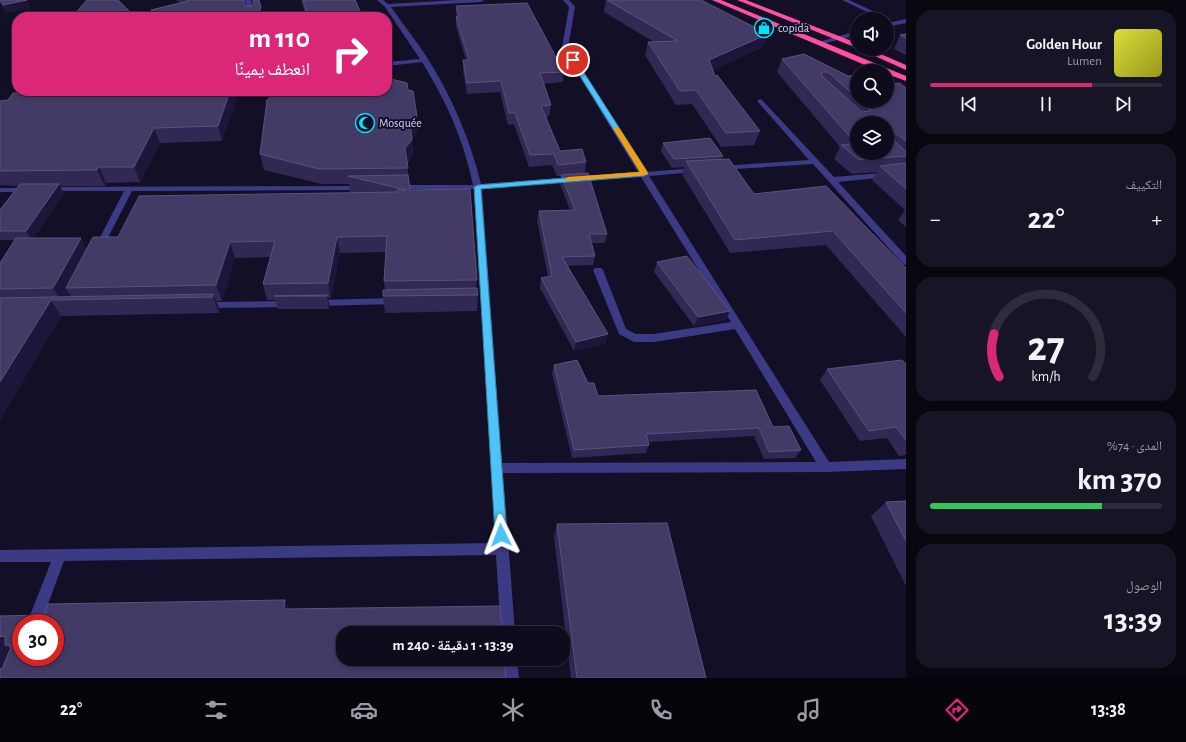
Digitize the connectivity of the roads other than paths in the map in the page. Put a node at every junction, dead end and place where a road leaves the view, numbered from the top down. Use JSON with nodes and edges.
{"nodes":[{"id":1,"x":248,"y":0,"type":"edge"},
{"id":2,"x":480,"y":0,"type":"edge"},
{"id":3,"x":566,"y":0,"type":"edge"},
{"id":4,"x":715,"y":0,"type":"edge"},
{"id":5,"x":740,"y":0,"type":"edge"},
{"id":6,"x":844,"y":0,"type":"edge"},
{"id":7,"x":384,"y":3,"type":"edge"},
{"id":8,"x":251,"y":12,"type":"edge"},
{"id":9,"x":390,"y":12,"type":"edge"},
{"id":10,"x":871,"y":12,"type":"edge"},
{"id":11,"x":392,"y":14,"type":"edge"},
{"id":12,"x":906,"y":21,"type":"edge"},
{"id":13,"x":896,"y":23,"type":"edge"},
{"id":14,"x":850,"y":34,"type":"edge"},
{"id":15,"x":836,"y":38,"type":"junction"},
{"id":16,"x":818,"y":43,"type":"junction"},
{"id":17,"x":850,"y":43,"type":"edge"},
{"id":18,"x":879,"y":56,"type":"edge"},
{"id":19,"x":425,"y":60,"type":"junction"},
{"id":20,"x":392,"y":63,"type":"edge"},
{"id":21,"x":869,"y":64,"type":"edge"},
{"id":22,"x":906,"y":68,"type":"edge"},
{"id":23,"x":894,"y":75,"type":"edge"},
{"id":24,"x":906,"y":80,"type":"edge"},
{"id":25,"x":760,"y":101,"type":"dead end"},
{"id":26,"x":814,"y":162,"type":"junction"},
{"id":27,"x":644,"y":173,"type":"junction"},
{"id":28,"x":906,"y":173,"type":"edge"},
{"id":29,"x":831,"y":180,"type":"junction"},
{"id":30,"x":391,"y":187,"type":"edge"},
{"id":31,"x":478,"y":187,"type":"junction"},
{"id":32,"x":375,"y":188,"type":"edge"},
{"id":33,"x":129,"y":189,"type":"junction"},
{"id":34,"x":0,"y":190,"type":"edge"},
{"id":35,"x":93,"y":259,"type":"edge"},
{"id":36,"x":906,"y":262,"type":"edge"},
{"id":37,"x":598,"y":270,"type":"dead end"},
{"id":38,"x":407,"y":301,"type":"edge"},
{"id":39,"x":194,"y":306,"type":"edge"},
{"id":40,"x":737,"y":324,"type":"junction"},
{"id":41,"x":906,"y":464,"type":"edge"},
{"id":42,"x":826,"y":467,"type":"junction"},
{"id":43,"x":497,"y":468,"type":"junction"},
{"id":44,"x":502,"y":549,"type":"junction"},
{"id":45,"x":60,"y":555,"type":"junction"},
{"id":46,"x":0,"y":556,"type":"edge"},
{"id":47,"x":37,"y":614,"type":"edge"},
{"id":48,"x":508,"y":626,"type":"edge"},
{"id":49,"x":511,"y":666,"type":"edge"},
{"id":50,"x":512,"y":678,"type":"edge"}],
"edges":[{"from":1,"to":8,"type":"street"},
{"from":2,"to":7,"type":"street"},
{"from":3,"to":27,"type":"street"},
{"from":4,"to":16,"type":"highway"},
{"from":5,"to":15,"type":"highway"},
{"from":6,"to":10,"type":"street"},
{"from":7,"to":9,"type":"street"},
{"from":11,"to":19,"type":"street"},
{"from":12,"to":13,"type":"street"},
{"from":14,"to":15,"type":"street"},
{"from":15,"to":16,"type":"street"},
{"from":15,"to":17,"type":"highway"},
{"from":16,"to":21,"type":"highway"},
{"from":18,"to":22,"type":"highway"},
{"from":19,"to":20,"type":"street"},
{"from":19,"to":31,"type":"street"},
{"from":23,"to":24,"type":"highway"},
{"from":25,"to":26,"type":"street"},
{"from":26,"to":27,"type":"street"},
{"from":26,"to":29,"type":"street"},
{"from":27,"to":31,"type":"street"},
{"from":27,"to":40,"type":"street"},
{"from":28,"to":29,"type":"street"},
{"from":29,"to":36,"type":"street"},
{"from":30,"to":31,"type":"street"},
{"from":31,"to":43,"type":"street"},
{"from":32,"to":33,"type":"street"},
{"from":33,"to":34,"type":"street"},
{"from":33,"to":35,"type":"street"},
{"from":37,"to":40,"type":"street"},
{"from":38,"to":39,"type":"street"},
{"from":40,"to":42,"type":"street"},
{"from":41,"to":42,"type":"street"},
{"from":42,"to":43,"type":"street"},
{"from":43,"to":44,"type":"street"},
{"from":44,"to":45,"type":"street"},
{"from":44,"to":48,"type":"street"},
{"from":45,"to":46,"type":"street"},
{"from":45,"to":47,"type":"street"},
{"from":49,"to":50,"type":"street"}]}
